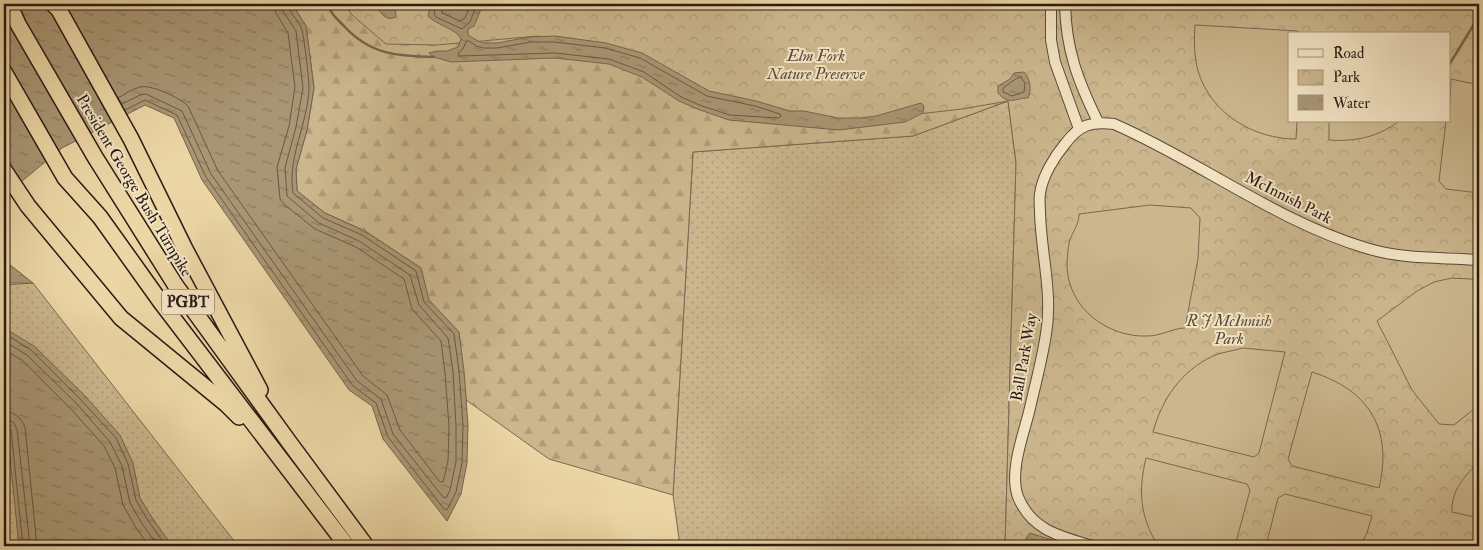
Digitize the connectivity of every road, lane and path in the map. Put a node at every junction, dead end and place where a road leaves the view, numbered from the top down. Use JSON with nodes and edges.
{"nodes":[{"id":1,"x":9,"y":4,"type":"edge"},
{"id":2,"x":53,"y":4,"type":"edge"},
{"id":3,"x":1052,"y":4,"type":"edge"},
{"id":4,"x":1065,"y":4,"type":"edge"},
{"id":5,"x":4,"y":72,"type":"edge"},
{"id":6,"x":1098,"y":122,"type":"junction"},
{"id":7,"x":1079,"y":129,"type":"junction"},
{"id":8,"x":4,"y":170,"type":"edge"},
{"id":9,"x":1479,"y":260,"type":"edge"},
{"id":10,"x":288,"y":442,"type":"junction"},
{"id":11,"x":272,"y":449,"type":"junction"},
{"id":12,"x":347,"y":546,"type":"edge"},
{"id":13,"x":366,"y":546,"type":"edge"},
{"id":14,"x":1094,"y":546,"type":"edge"}],
"edges":[{"from":1,"to":10,"type":"highway","name":"President George Bush Turnpike","number":"PGBT"},
{"from":2,"to":10,"type":"highway"},
{"from":3,"to":7,"type":"street"},
{"from":4,"to":6,"type":"street"},
{"from":5,"to":11,"type":"highway","number":"PGBT"},
{"from":6,"to":7,"type":"street","name":"Ball Park Way"},
{"from":6,"to":9,"type":"street","name":"McInnish Park"},
{"from":7,"to":14,"type":"street","name":"Ball Park Way"},
{"from":8,"to":11,"type":"highway"},
{"from":10,"to":13,"type":"highway","name":"President George Bush Turnpike","number":"PGBT"},
{"from":11,"to":12,"type":"highway","number":"PGBT"}]}
